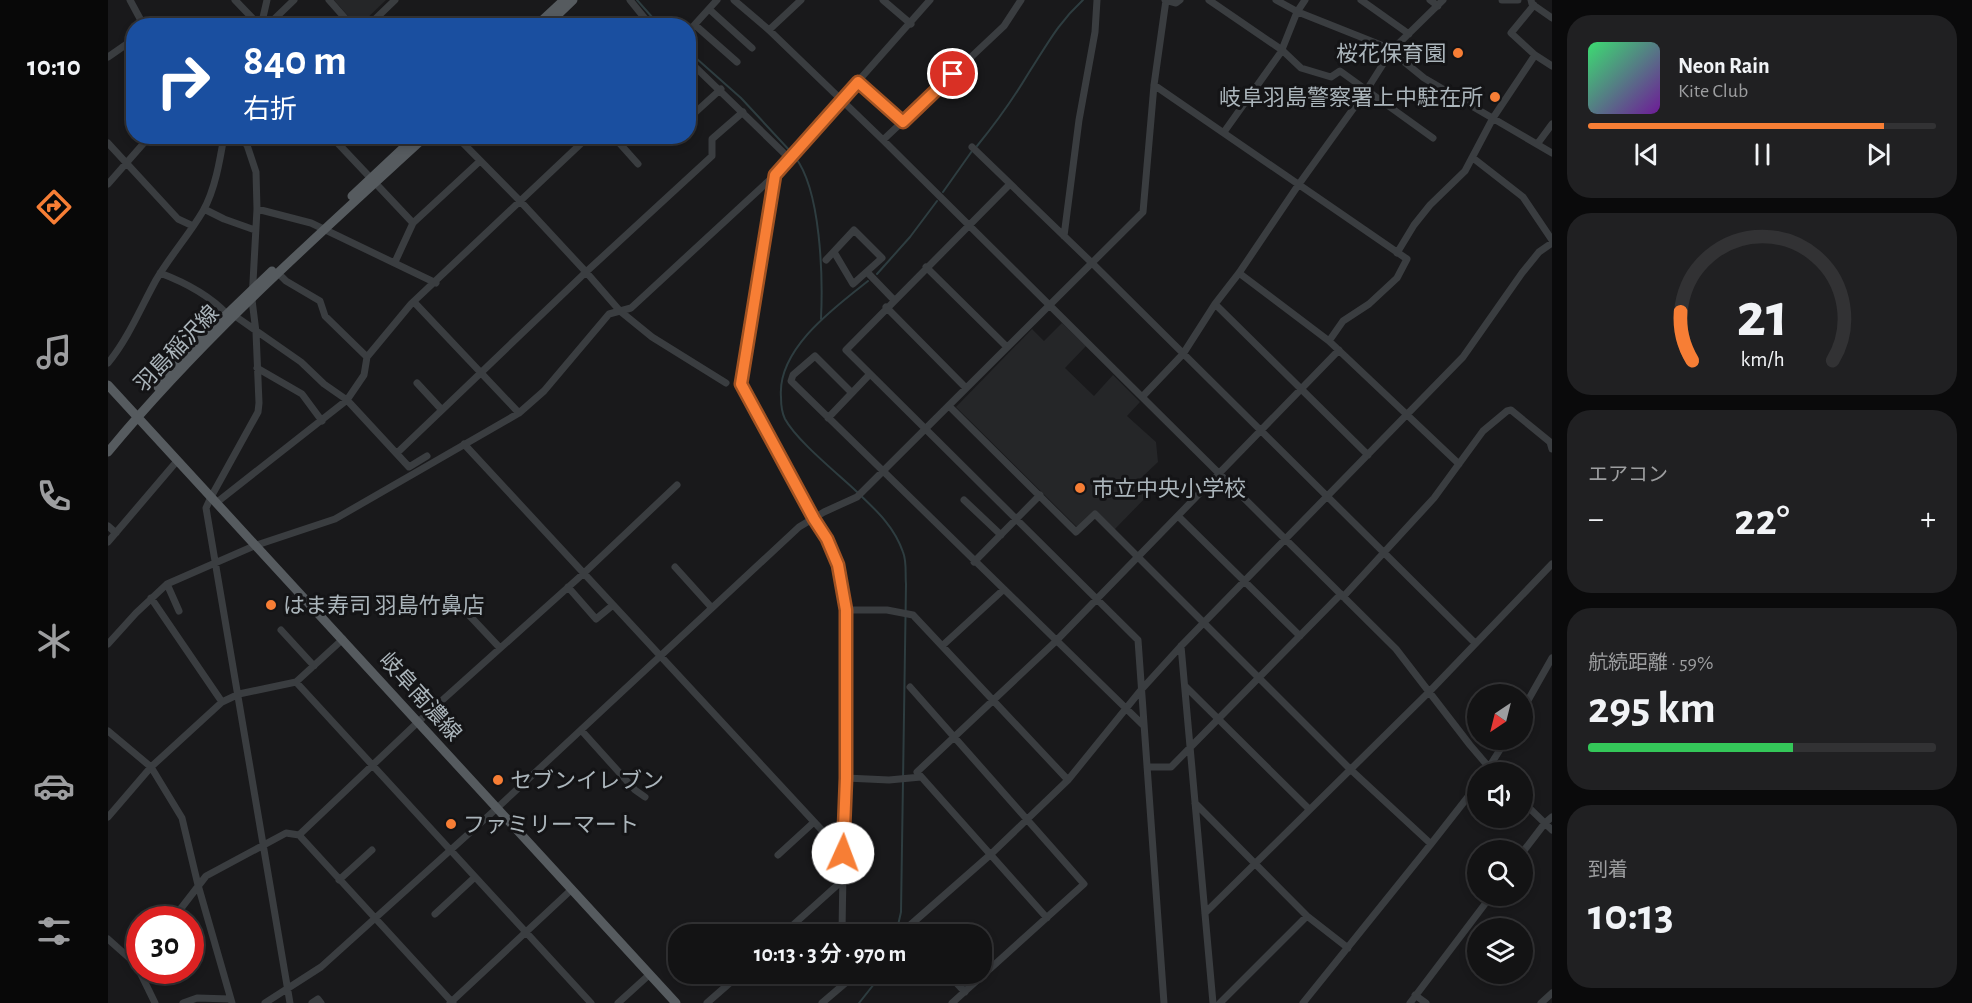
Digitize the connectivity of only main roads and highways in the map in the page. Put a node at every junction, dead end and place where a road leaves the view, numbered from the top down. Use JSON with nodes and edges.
{"nodes":[{"id":1,"x":564,"y":0,"type":"edge"},
{"id":2,"x":573,"y":0,"type":"edge"},
{"id":3,"x":545,"y":18,"type":"edge"},
{"id":4,"x":554,"y":18,"type":"edge"},
{"id":5,"x":408,"y":144,"type":"edge"},
{"id":6,"x":416,"y":144,"type":"edge"},
{"id":7,"x":373,"y":180,"type":"junction"},
{"id":8,"x":321,"y":230,"type":"junction"},
{"id":9,"x":252,"y":295,"type":"junction"},
{"id":10,"x":108,"y":385,"type":"edge"},
{"id":11,"x":137,"y":416,"type":"junction"},
{"id":12,"x":108,"y":452,"type":"edge"},
{"id":13,"x":676,"y":1003,"type":"edge"}],
"edges":[{"from":1,"to":3,"type":"main road"},
{"from":2,"to":4,"type":"main road"},
{"from":5,"to":7,"type":"main road","name":"羽島稲沢線"},
{"from":6,"to":7,"type":"main road","name":"羽島稲沢線"},
{"from":7,"to":8,"type":"main road","name":"羽島稲沢線"},
{"from":8,"to":9,"type":"main road","name":"羽島稲沢線"},
{"from":8,"to":9,"type":"main road","name":"羽島稲沢線"},
{"from":9,"to":11,"type":"main road","name":"羽島稲沢線"},
{"from":10,"to":11,"type":"main road","name":"岐阜南濃線"},
{"from":11,"to":12,"type":"main road","name":"羽島稲沢線"},
{"from":11,"to":13,"type":"main road","name":"岐阜南濃線"}]}
